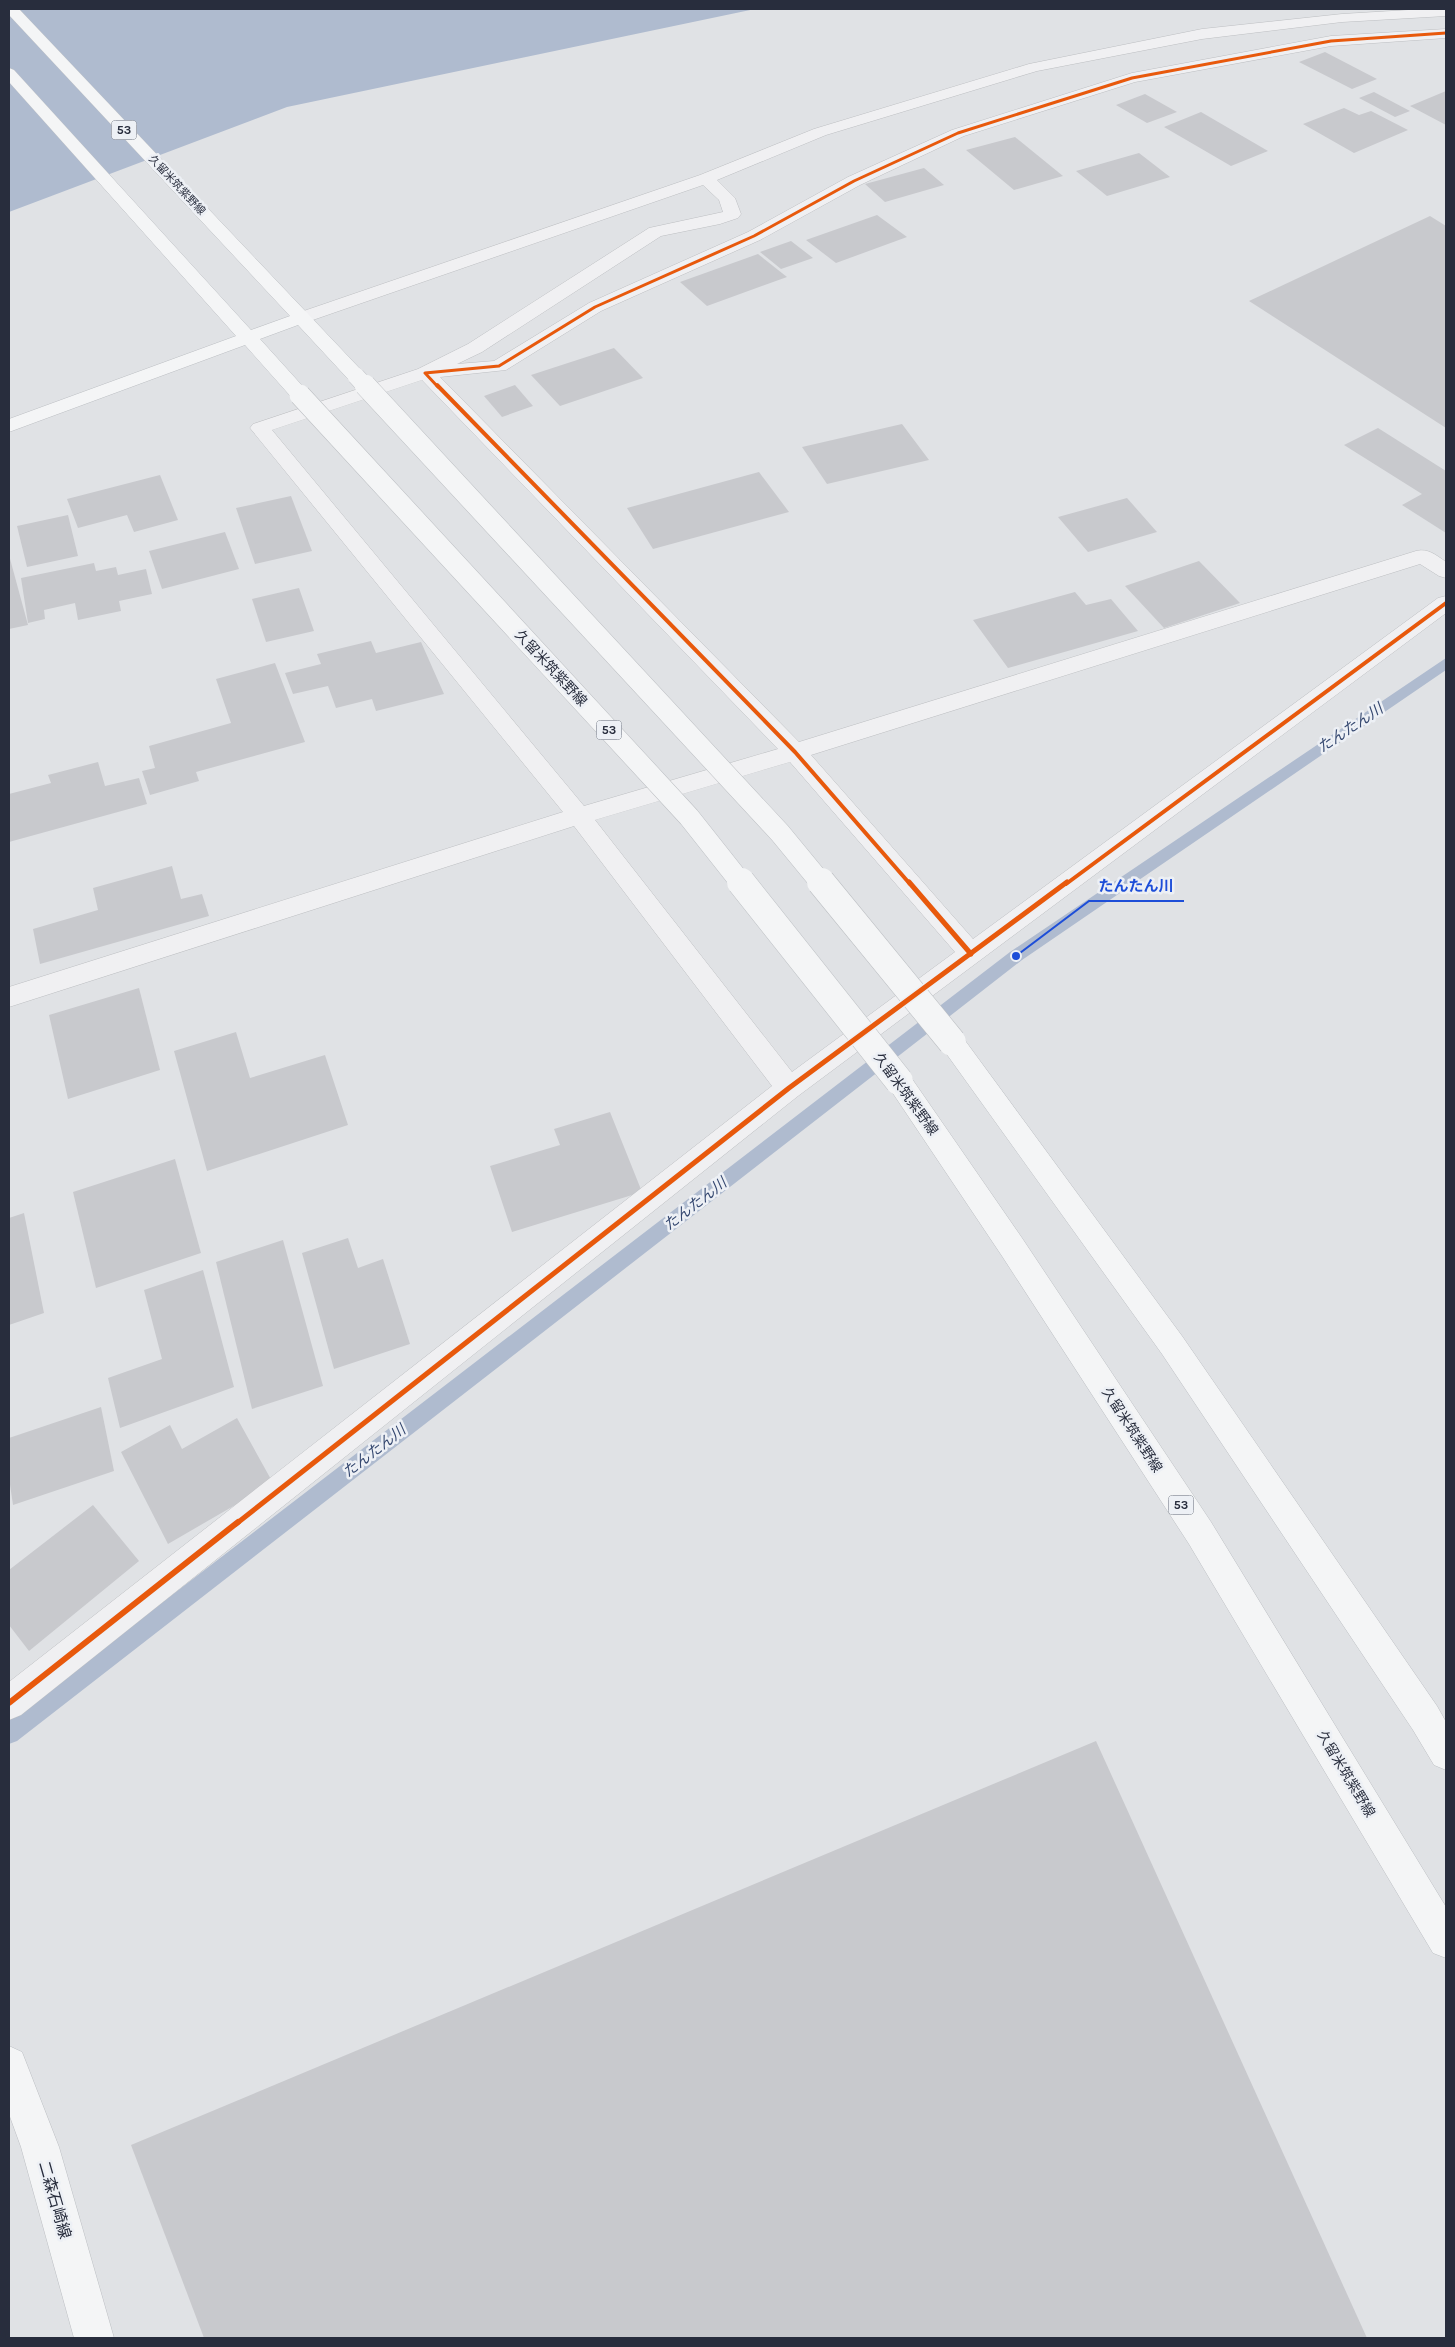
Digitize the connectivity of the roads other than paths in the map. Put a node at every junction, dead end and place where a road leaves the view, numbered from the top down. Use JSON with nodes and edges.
{"nodes":[{"id":1,"x":11,"y":9,"type":"edge"},
{"id":2,"x":1445,"y":12,"type":"edge"},
{"id":3,"x":1446,"y":33,"type":"edge"},
{"id":4,"x":9,"y":73,"type":"edge"},
{"id":5,"x":706,"y":179,"type":"junction"},
{"id":6,"x":301,"y":318,"type":"junction"},
{"id":7,"x":246,"y":337,"type":"junction"},
{"id":8,"x":425,"y":373,"type":"junction"},
{"id":9,"x":9,"y":426,"type":"edge"},
{"id":10,"x":1446,"y":570,"type":"edge"},
{"id":11,"x":1446,"y":604,"type":"edge"},
{"id":12,"x":795,"y":752,"type":"junction"},
{"id":13,"x":579,"y":816,"type":"junction"},
{"id":14,"x":972,"y":954,"type":"junction"},
{"id":15,"x":9,"y":997,"type":"edge"},
{"id":16,"x":790,"y":1088,"type":"junction"},
{"id":17,"x":9,"y":1704,"type":"edge"},
{"id":18,"x":1446,"y":1753,"type":"edge"},
{"id":19,"x":1446,"y":1940,"type":"edge"},
{"id":20,"x":9,"y":2065,"type":"edge"},
{"id":21,"x":94,"y":2338,"type":"edge"}],
"edges":[{"from":1,"to":6,"type":"main road","name":"久留米筑紫野線","number":"53"},
{"from":2,"to":5,"type":"street"},
{"from":3,"to":8,"type":"street"},
{"from":4,"to":7,"type":"main road","name":"久留米筑紫野線","number":"53"},
{"from":5,"to":6,"type":"street"},
{"from":5,"to":8,"type":"street"},
{"from":6,"to":7,"type":"main road"},
{"from":6,"to":18,"type":"main road","name":"久留米筑紫野線","number":"53","bridge":true},
{"from":7,"to":9,"type":"main road"},
{"from":7,"to":19,"type":"main road","name":"久留米筑紫野線","number":"53","bridge":true},
{"from":8,"to":12,"type":"street"},
{"from":8,"to":13,"type":"street"},
{"from":10,"to":12,"type":"street"},
{"from":11,"to":14,"type":"street"},
{"from":12,"to":13,"type":"street"},
{"from":12,"to":14,"type":"street"},
{"from":13,"to":15,"type":"street"},
{"from":13,"to":16,"type":"street"},
{"from":14,"to":16,"type":"street"},
{"from":16,"to":17,"type":"street"},
{"from":20,"to":21,"type":"main road","name":"二森石崎線"}]}
